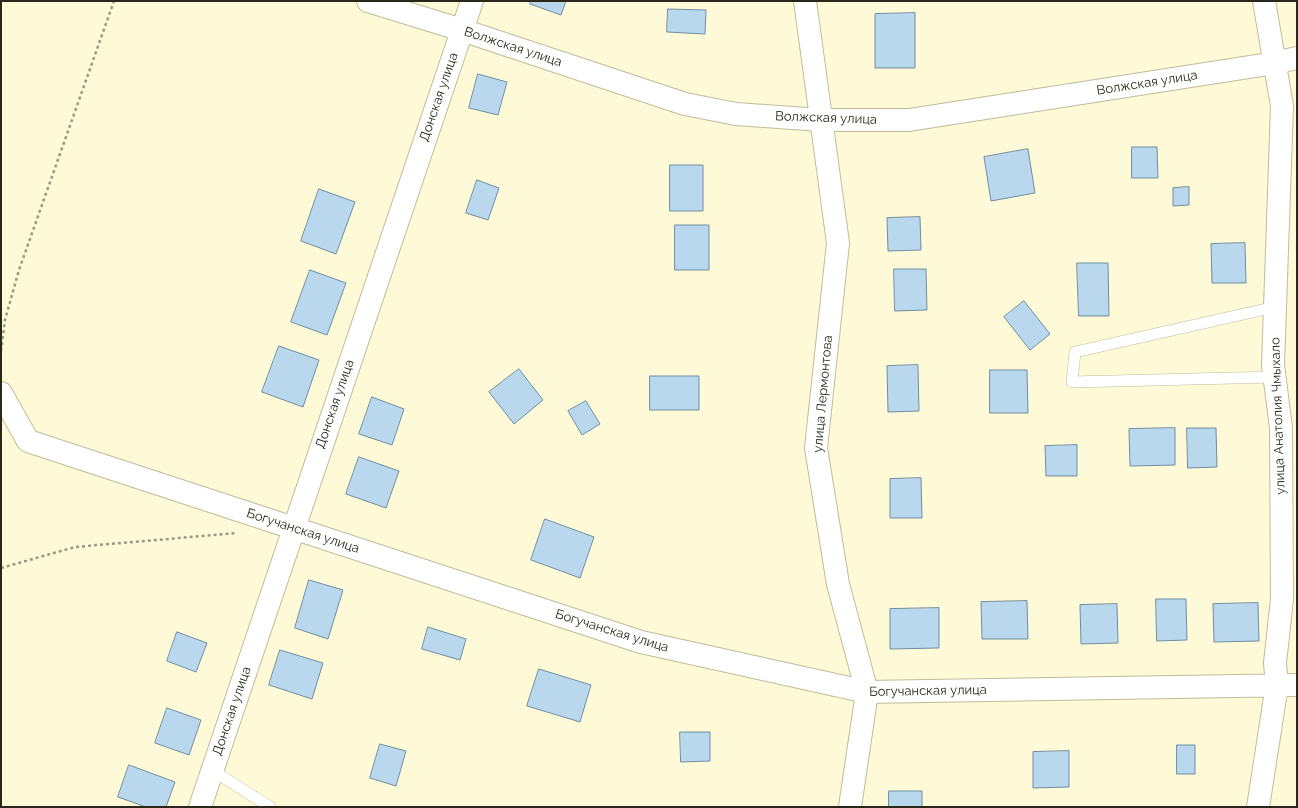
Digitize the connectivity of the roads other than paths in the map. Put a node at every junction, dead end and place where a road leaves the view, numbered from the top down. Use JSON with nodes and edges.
{"nodes":[{"id":1,"x":368,"y":1,"type":"edge"},
{"id":2,"x":472,"y":1,"type":"edge"},
{"id":3,"x":805,"y":1,"type":"edge"},
{"id":4,"x":1264,"y":1,"type":"edge"},
{"id":5,"x":462,"y":30,"type":"junction"},
{"id":6,"x":1297,"y":58,"type":"edge"},
{"id":7,"x":1275,"y":63,"type":"junction"},
{"id":8,"x":821,"y":120,"type":"junction"},
{"id":9,"x":1275,"y":307,"type":"junction"},
{"id":10,"x":1274,"y":377,"type":"junction"},
{"id":11,"x":1,"y":393,"type":"edge"},
{"id":12,"x":1289,"y":427,"type":"edge"},
{"id":13,"x":293,"y":528,"type":"junction"},
{"id":14,"x":1287,"y":685,"type":"edge"},
{"id":15,"x":867,"y":692,"type":"junction"},
{"id":16,"x":212,"y":770,"type":"junction"},
{"id":17,"x":200,"y":807,"type":"edge"},
{"id":18,"x":270,"y":807,"type":"edge"},
{"id":19,"x":850,"y":807,"type":"edge"},
{"id":20,"x":1258,"y":807,"type":"edge"}],
"edges":[{"from":1,"to":5,"type":"street","name":"Волжская улица"},
{"from":2,"to":5,"type":"street","name":"Донская улица"},
{"from":3,"to":8,"type":"street","name":"улица Лермонтова"},
{"from":4,"to":7,"type":"street","name":"улица Анатолия Чмыхало"},
{"from":5,"to":8,"type":"street","name":"Волжская улица"},
{"from":5,"to":13,"type":"street","name":"Донская улица"},
{"from":6,"to":7,"type":"street","name":"Волжская улица"},
{"from":7,"to":8,"type":"street","name":"Волжская улица"},
{"from":7,"to":9,"type":"street","name":"улица Анатолия Чмыхало"},
{"from":8,"to":15,"type":"street","name":"улица Лермонтова"},
{"from":9,"to":10,"type":"street","name":"улица Анатолия Чмыхало"},
{"from":9,"to":10,"type":"lane"},
{"from":10,"to":12,"type":"street","name":"улица Анатолия Чмыхало"},
{"from":11,"to":13,"type":"street","name":"Богучанская улица"},
{"from":12,"to":14,"type":"street","name":"улица Анатолия Чмыхало"},
{"from":13,"to":15,"type":"street","name":"Богучанская улица"},
{"from":13,"to":16,"type":"street","name":"Донская улица"},
{"from":14,"to":15,"type":"street","name":"Богучанская улица"},
{"from":14,"to":20,"type":"street","name":"улица Анатолия Чмыхало"},
{"from":15,"to":19,"type":"street","name":"улица Лермонтова"},
{"from":16,"to":17,"type":"street","name":"Донская улица"},
{"from":16,"to":18,"type":"lane"}]}
